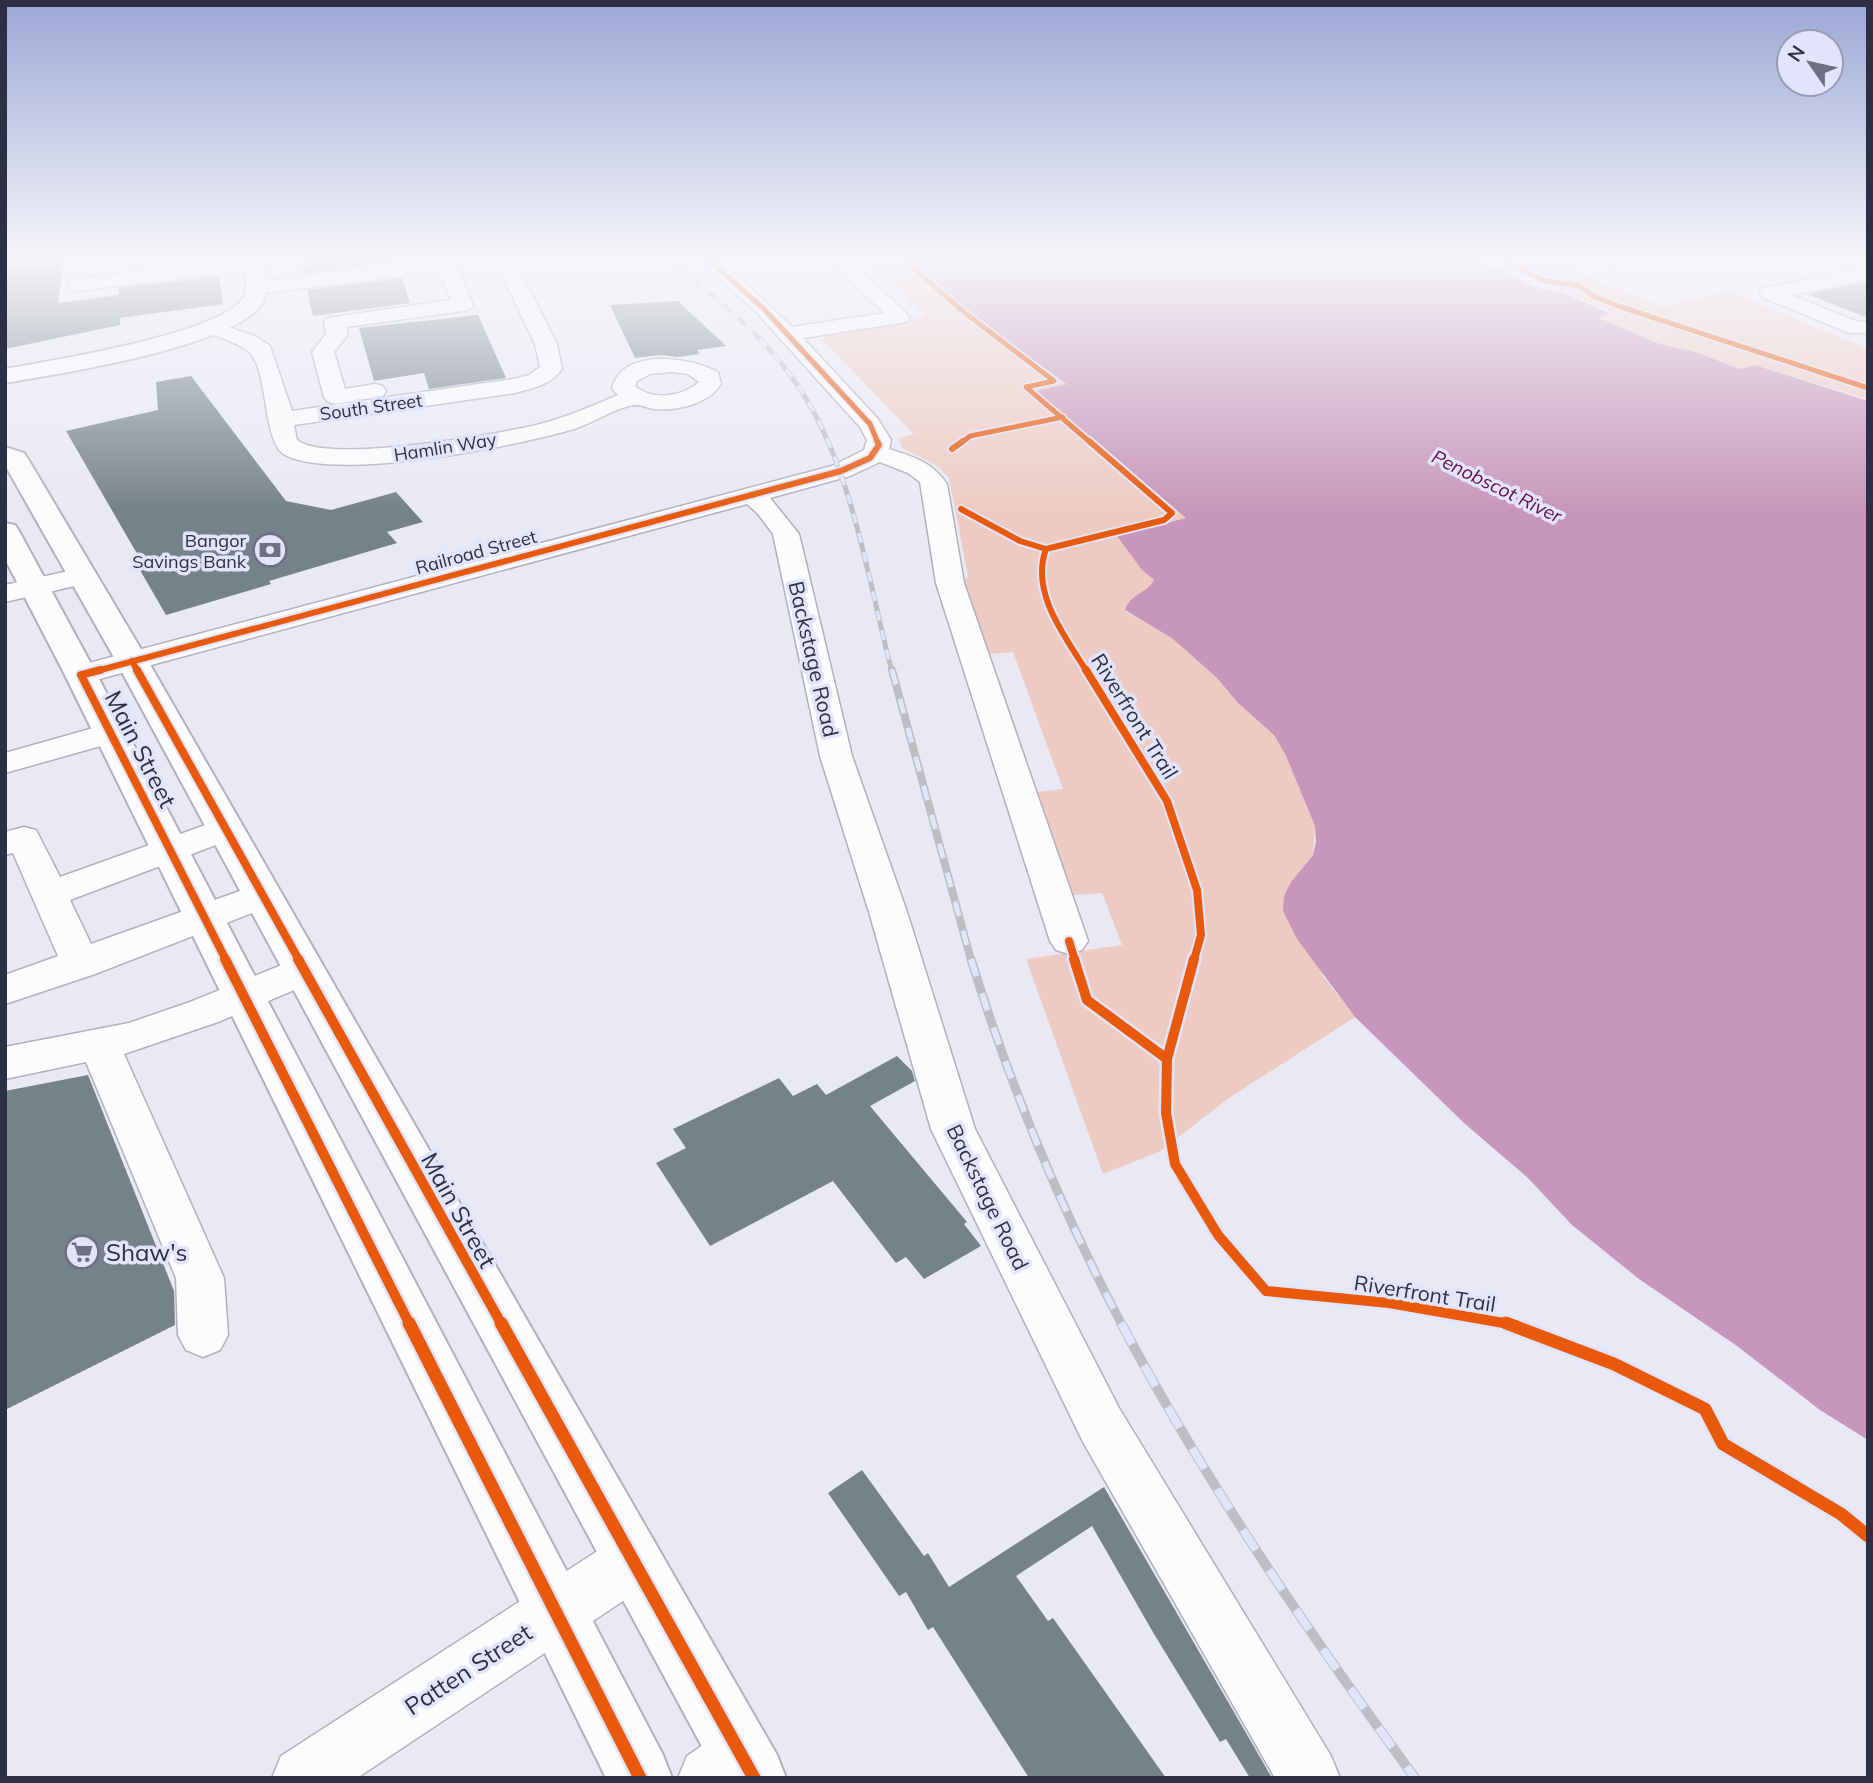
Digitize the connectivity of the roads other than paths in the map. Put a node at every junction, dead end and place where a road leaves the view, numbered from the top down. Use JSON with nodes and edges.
{"nodes":[{"id":1,"x":159,"y":343,"type":"edge"},
{"id":2,"x":248,"y":343,"type":"edge"},
{"id":3,"x":339,"y":343,"type":"edge"},
{"id":4,"x":539,"y":343,"type":"edge"},
{"id":5,"x":796,"y":343,"type":"edge"},
{"id":6,"x":326,"y":345,"type":"joint"},
{"id":7,"x":5,"y":376,"type":"edge"},
{"id":8,"x":310,"y":376,"type":"junction"},
{"id":9,"x":272,"y":382,"type":"junction"},
{"id":10,"x":629,"y":399,"type":"dead end"},
{"id":11,"x":411,"y":402,"type":"junction"},
{"id":12,"x":520,"y":404,"type":"dead end"},
{"id":13,"x":282,"y":420,"type":"junction"},
{"id":14,"x":335,"y":432,"type":"dead end"},
{"id":15,"x":876,"y":453,"type":"junction"},
{"id":16,"x":5,"y":455,"type":"edge"},
{"id":17,"x":751,"y":495,"type":"junction"},
{"id":18,"x":5,"y":531,"type":"edge"},
{"id":19,"x":82,"y":576,"type":"junction"},
{"id":20,"x":36,"y":589,"type":"junction"},
{"id":21,"x":5,"y":594,"type":"edge"},
{"id":22,"x":132,"y":661,"type":"junction"},
{"id":23,"x":82,"y":675,"type":"junction"},
{"id":24,"x":111,"y":733,"type":"junction"},
{"id":25,"x":5,"y":763,"type":"edge"},
{"id":26,"x":225,"y":829,"type":"junction"},
{"id":27,"x":5,"y":844,"type":"edge"},
{"id":28,"x":169,"y":849,"type":"junction"},
{"id":29,"x":49,"y":894,"type":"junction"},
{"id":30,"x":262,"y":895,"type":"junction"},
{"id":31,"x":204,"y":918,"type":"junction"},
{"id":32,"x":1069,"y":941,"type":"dead end"},
{"id":33,"x":81,"y":964,"type":"junction"},
{"id":34,"x":304,"y":971,"type":"junction"},
{"id":35,"x":5,"y":990,"type":"edge"},
{"id":36,"x":244,"y":995,"type":"junction"},
{"id":37,"x":99,"y":1044,"type":"junction"},
{"id":38,"x":5,"y":1063,"type":"edge"},
{"id":39,"x":203,"y":1335,"type":"dead end"},
{"id":40,"x":633,"y":1561,"type":"junction"},
{"id":41,"x":556,"y":1611,"type":"junction"},
{"id":42,"x":735,"y":1770,"type":"edge"},
{"id":43,"x":303,"y":1778,"type":"edge"},
{"id":44,"x":640,"y":1778,"type":"edge"},
{"id":45,"x":1309,"y":1778,"type":"edge"}],
"edges":[{"from":1,"to":7,"type":"main road"},
{"from":2,"to":9,"type":"street"},
{"from":3,"to":6,"type":"street"},
{"from":4,"to":11,"type":"street","name":"South Street"},
{"from":5,"to":15,"type":"street"},
{"from":6,"to":8,"type":"street"},
{"from":8,"to":9,"type":"street"},
{"from":8,"to":11,"type":"street"},
{"from":9,"to":13,"type":"street"},
{"from":10,"to":13,"type":"street","name":"Hamlin Way"},
{"from":11,"to":12,"type":"street"},
{"from":11,"to":13,"type":"street","name":"South Street"},
{"from":11,"to":14,"type":"street"},
{"from":15,"to":17,"type":"street","name":"Railroad Street"},
{"from":15,"to":32,"type":"street"},
{"from":16,"to":19,"type":"main road","name":"Main Street"},
{"from":17,"to":22,"type":"street","name":"Railroad Street"},
{"from":17,"to":45,"type":"street","name":"Backstage Road"},
{"from":18,"to":20,"type":"main road","name":"Main Street"},
{"from":19,"to":20,"type":"street"},
{"from":19,"to":22,"type":"main road","name":"Main Street"},
{"from":20,"to":21,"type":"street"},
{"from":20,"to":23,"type":"main road","name":"Main Street"},
{"from":22,"to":23,"type":"street","name":"Railroad Street"},
{"from":22,"to":26,"type":"main road","name":"Main Street"},
{"from":23,"to":24,"type":"main road","name":"Main Street"},
{"from":24,"to":25,"type":"street"},
{"from":24,"to":28,"type":"main road","name":"Main Street"},
{"from":26,"to":28,"type":"street"},
{"from":26,"to":30,"type":"main road","name":"Main Street"},
{"from":27,"to":29,"type":"street"},
{"from":28,"to":29,"type":"street"},
{"from":28,"to":31,"type":"main road","name":"Main Street"},
{"from":29,"to":33,"type":"street"},
{"from":30,"to":31,"type":"street"},
{"from":30,"to":34,"type":"main road","name":"Main Street"},
{"from":31,"to":33,"type":"street"},
{"from":31,"to":36,"type":"main road","name":"Main Street"},
{"from":33,"to":35,"type":"street"},
{"from":34,"to":36,"type":"street"},
{"from":34,"to":40,"type":"main road","name":"Main Street"},
{"from":36,"to":37,"type":"street"},
{"from":36,"to":41,"type":"main road","name":"Main Street"},
{"from":37,"to":38,"type":"street"},
{"from":37,"to":39,"type":"street"},
{"from":40,"to":41,"type":"street","name":"Patten Street"},
{"from":40,"to":42,"type":"main road","name":"Main Street"},
{"from":41,"to":43,"type":"street","name":"Patten Street"},
{"from":41,"to":44,"type":"main road","name":"Main Street"}]}
